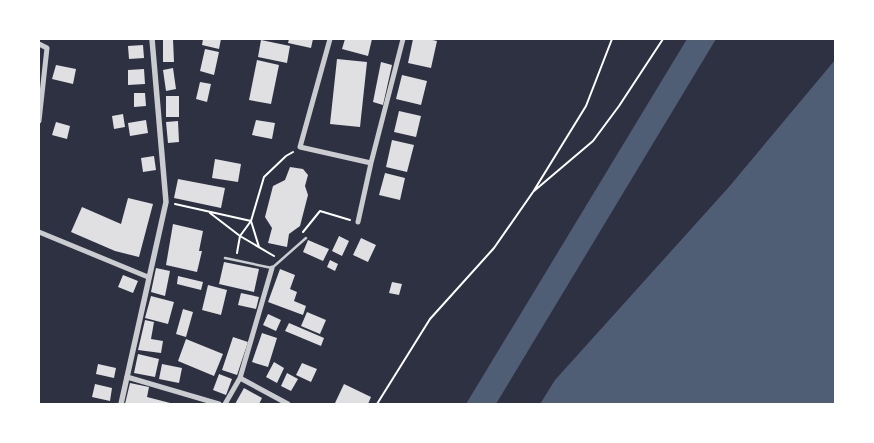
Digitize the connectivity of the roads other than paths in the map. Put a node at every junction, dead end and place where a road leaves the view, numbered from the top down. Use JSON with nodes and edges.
{"nodes":[{"id":1,"x":152,"y":39,"type":"edge"},
{"id":2,"x":330,"y":39,"type":"edge"},
{"id":3,"x":403,"y":39,"type":"edge"},
{"id":4,"x":39,"y":44,"type":"edge"},
{"id":5,"x":39,"y":121,"type":"edge"},
{"id":6,"x":371,"y":163,"type":"junction"},
{"id":7,"x":358,"y":222,"type":"road end"},
{"id":8,"x":39,"y":232,"type":"edge"},
{"id":9,"x":306,"y":238,"type":"dead end"},
{"id":10,"x":225,"y":258,"type":"dead end"},
{"id":11,"x":272,"y":268,"type":"junction"},
{"id":12,"x":148,"y":277,"type":"junction"},
{"id":13,"x":127,"y":377,"type":"junction"},
{"id":14,"x":240,"y":378,"type":"junction"},
{"id":15,"x":122,"y":404,"type":"edge"},
{"id":16,"x":219,"y":404,"type":"edge"},
{"id":17,"x":225,"y":404,"type":"edge"},
{"id":18,"x":288,"y":404,"type":"edge"}],
"edges":[{"from":1,"to":12,"type":"street"},
{"from":2,"to":6,"type":"street"},
{"from":3,"to":6,"type":"street"},
{"from":4,"to":5,"type":"street"},
{"from":6,"to":7,"type":"street"},
{"from":8,"to":12,"type":"street"},
{"from":9,"to":11,"type":"lane"},
{"from":10,"to":11,"type":"lane"},
{"from":11,"to":14,"type":"street"},
{"from":12,"to":13,"type":"street"},
{"from":13,"to":15,"type":"street"},
{"from":13,"to":16,"type":"street"},
{"from":14,"to":17,"type":"street"},
{"from":14,"to":18,"type":"street"}]}
